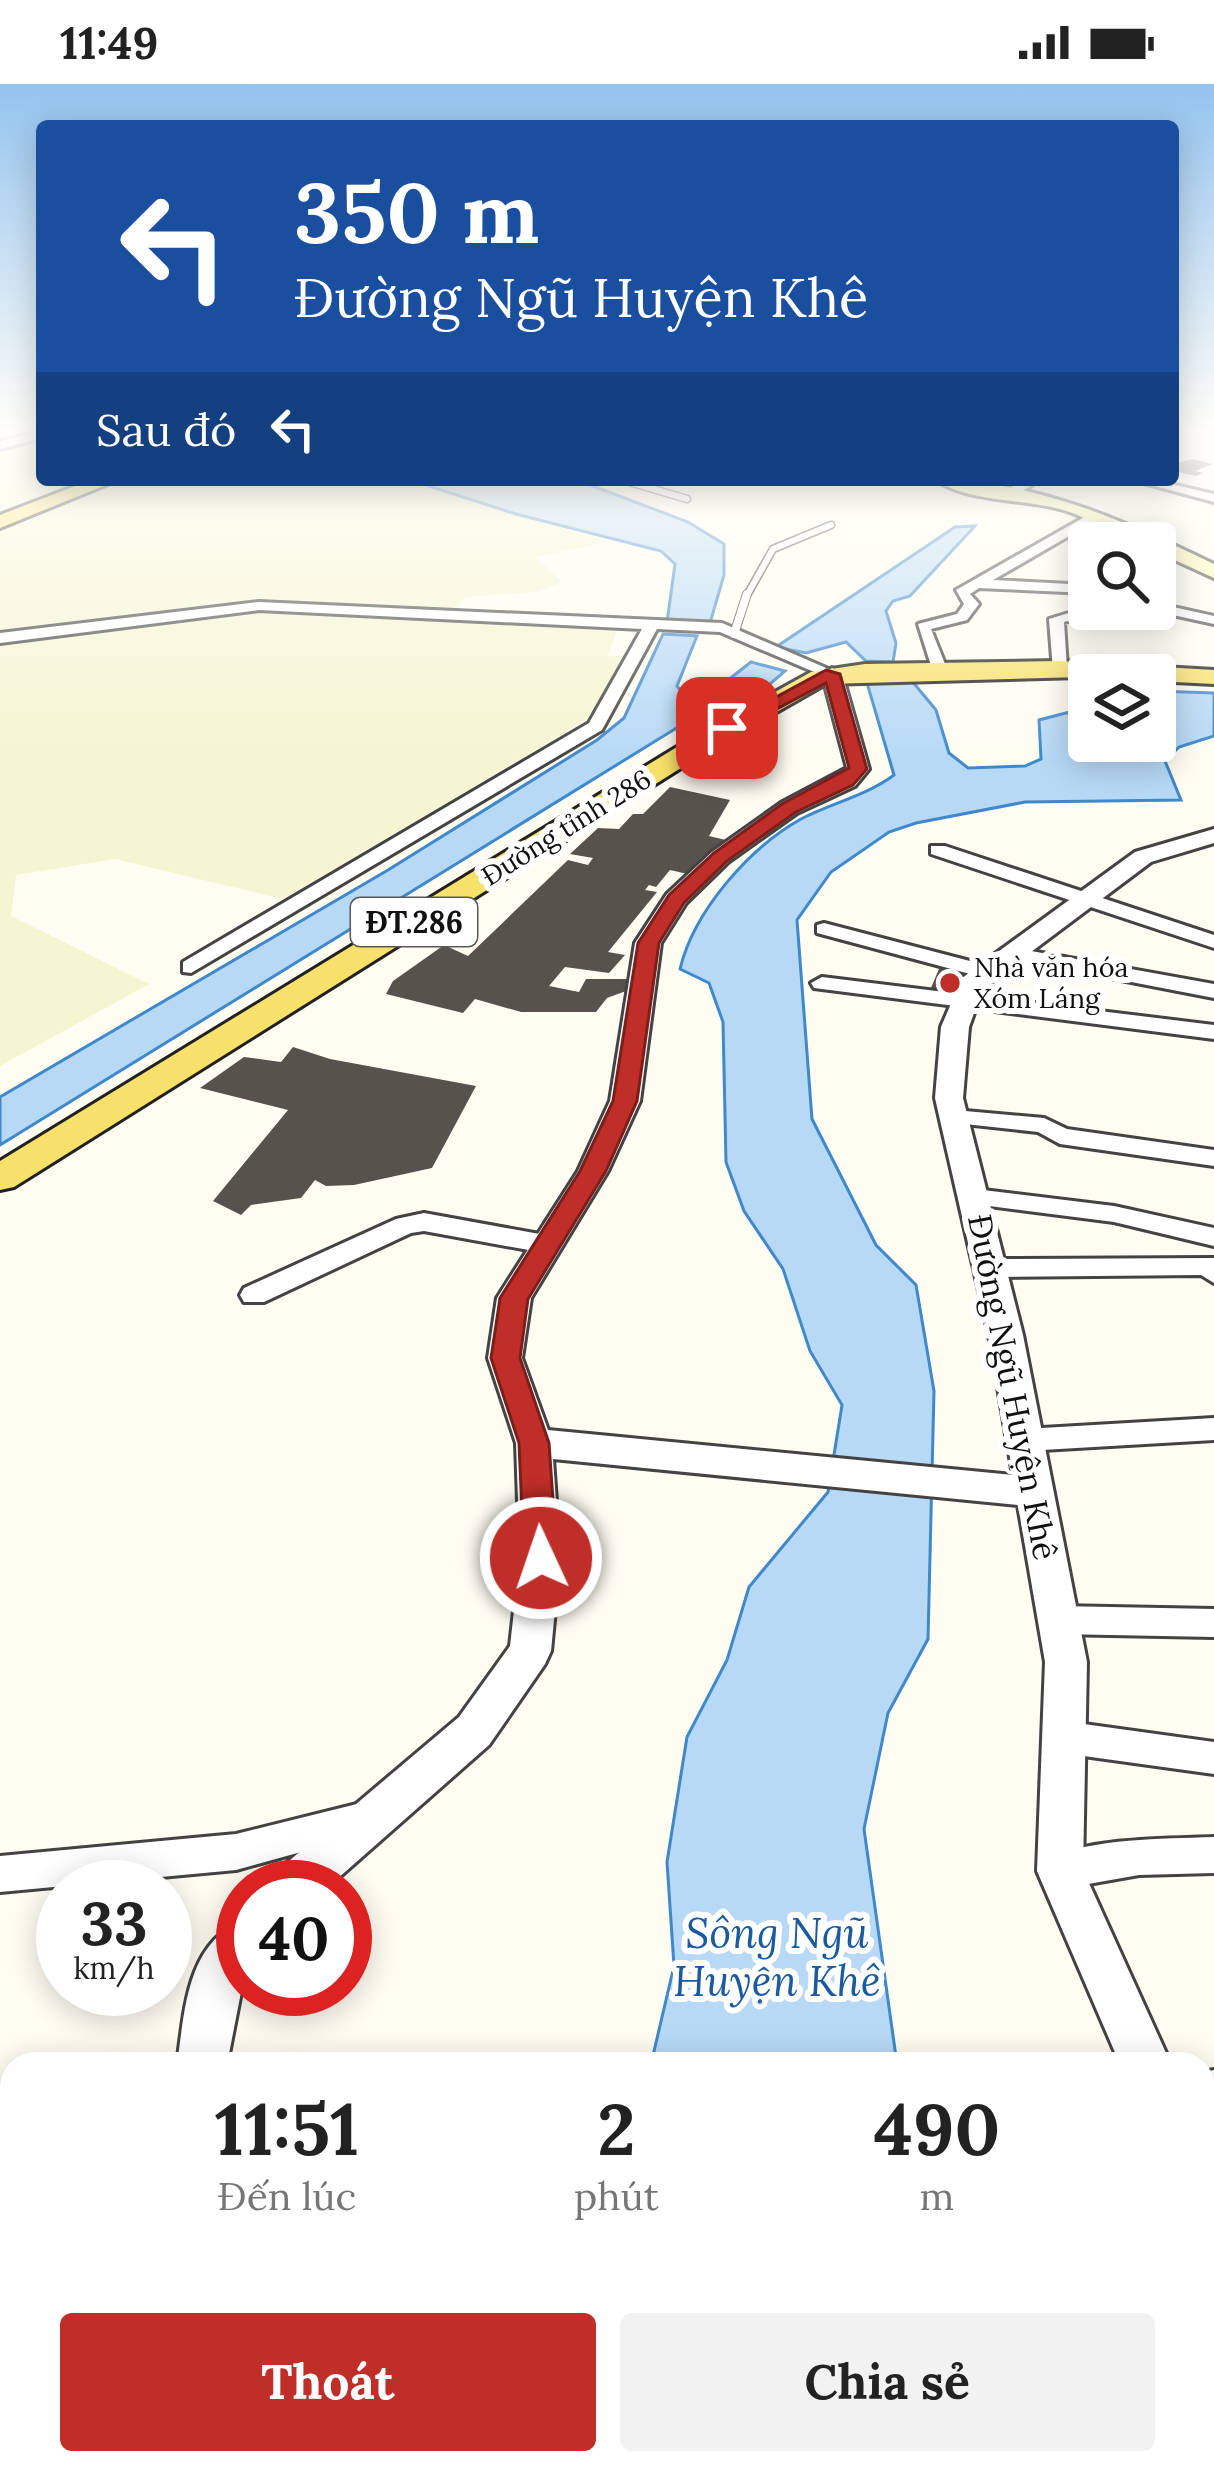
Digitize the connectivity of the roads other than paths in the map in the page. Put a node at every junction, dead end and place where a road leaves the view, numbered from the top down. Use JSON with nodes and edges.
{"nodes":[{"id":1,"x":797,"y":537,"type":"edge"},
{"id":2,"x":1059,"y":537,"type":"edge"},
{"id":3,"x":1176,"y":553,"type":"edge"},
{"id":4,"x":1214,"y":572,"type":"edge"},
{"id":5,"x":977,"y":584,"type":"junction"},
{"id":6,"x":1068,"y":588,"type":"edge"},
{"id":7,"x":1176,"y":612,"type":"edge"},
{"id":8,"x":1068,"y":617,"type":"edge"},
{"id":9,"x":1214,"y":620,"type":"edge"},
{"id":10,"x":658,"y":625,"type":"junction"},
{"id":11,"x":726,"y":631,"type":"junction"},
{"id":12,"x":0,"y":638,"type":"edge"},
{"id":13,"x":1059,"y":668,"type":"junction"},
{"id":14,"x":939,"y":669,"type":"junction"},
{"id":15,"x":832,"y":674,"type":"junction"},
{"id":16,"x":1214,"y":677,"type":"edge"},
{"id":17,"x":1214,"y":836,"type":"edge"},
{"id":18,"x":938,"y":850,"type":"dead end"},
{"id":19,"x":1083,"y":902,"type":"junction"},
{"id":20,"x":824,"y":929,"type":"dead end"},
{"id":21,"x":1214,"y":942,"type":"edge"},
{"id":22,"x":191,"y":967,"type":"dead end"},
{"id":23,"x":822,"y":982,"type":"dead end"},
{"id":24,"x":981,"y":982,"type":"junction"},
{"id":25,"x":1214,"y":991,"type":"edge"},
{"id":26,"x":1214,"y":1032,"type":"edge"},
{"id":27,"x":954,"y":1117,"type":"junction"},
{"id":28,"x":1214,"y":1158,"type":"edge"},
{"id":29,"x":0,"y":1178,"type":"edge"},
{"id":30,"x":975,"y":1197,"type":"junction"},
{"id":31,"x":1214,"y":1237,"type":"edge"},
{"id":32,"x":545,"y":1244,"type":"junction"},
{"id":33,"x":991,"y":1268,"type":"junction"},
{"id":34,"x":1214,"y":1274,"type":"edge"},
{"id":35,"x":254,"y":1295,"type":"dead end"},
{"id":36,"x":1214,"y":1429,"type":"edge"},
{"id":37,"x":1025,"y":1440,"type":"junction"},
{"id":38,"x":534,"y":1443,"type":"junction"},
{"id":39,"x":1018,"y":1490,"type":"junction"},
{"id":40,"x":1058,"y":1619,"type":"junction"},
{"id":41,"x":1214,"y":1623,"type":"edge"},
{"id":42,"x":1062,"y":1737,"type":"junction"},
{"id":43,"x":1214,"y":1758,"type":"edge"},
{"id":44,"x":370,"y":1817,"type":"junction"},
{"id":45,"x":1214,"y":1855,"type":"edge"},
{"id":46,"x":323,"y":1860,"type":"edge"},
{"id":47,"x":1060,"y":1870,"type":"junction"},
{"id":48,"x":0,"y":1874,"type":"edge"},
{"id":49,"x":216,"y":1977,"type":"edge"},
{"id":50,"x":204,"y":2052,"type":"edge"},
{"id":51,"x":1141,"y":2052,"type":"edge"}],
"edges":[{"from":1,"to":11,"type":"lane"},
{"from":2,"to":5,"type":"street"},
{"from":3,"to":4,"type":"main road"},
{"from":5,"to":6,"type":"street"},
{"from":5,"to":14,"type":"street"},
{"from":7,"to":9,"type":"street"},
{"from":8,"to":13,"type":"street"},
{"from":10,"to":11,"type":"street"},
{"from":10,"to":12,"type":"street"},
{"from":10,"to":22,"type":"street"},
{"from":11,"to":15,"type":"street"},
{"from":13,"to":14,"type":"main road","number":"ĐT.286"},
{"from":13,"to":16,"type":"main road","number":"ĐT.286"},
{"from":14,"to":15,"type":"main road","number":"ĐT.286"},
{"from":15,"to":29,"type":"main road","name":"Đường tỉnh 286","number":"ĐT.286"},
{"from":15,"to":32,"type":"street"},
{"from":17,"to":19,"type":"street"},
{"from":18,"to":19,"type":"street"},
{"from":19,"to":21,"type":"street"},
{"from":19,"to":24,"type":"street"},
{"from":20,"to":24,"type":"street"},
{"from":23,"to":24,"type":"street"},
{"from":24,"to":25,"type":"street"},
{"from":24,"to":26,"type":"street"},
{"from":24,"to":27,"type":"street","name":"Đường Ngũ Huyện Khê"},
{"from":27,"to":28,"type":"street"},
{"from":27,"to":30,"type":"street","name":"Đường Ngũ Huyện Khê"},
{"from":30,"to":31,"type":"street"},
{"from":30,"to":33,"type":"street","name":"Đường Ngũ Huyện Khê"},
{"from":32,"to":35,"type":"street"},
{"from":32,"to":38,"type":"street"},
{"from":33,"to":34,"type":"street"},
{"from":33,"to":37,"type":"street","name":"Đường Ngũ Huyện Khê"},
{"from":36,"to":37,"type":"street"},
{"from":37,"to":39,"type":"street","name":"Đường Ngũ Huyện Khê"},
{"from":38,"to":39,"type":"street"},
{"from":38,"to":44,"type":"street"},
{"from":39,"to":40,"type":"street","name":"Đường Ngũ Huyện Khê"},
{"from":40,"to":41,"type":"street"},
{"from":40,"to":42,"type":"street","name":"Đường Ngũ Huyện Khê"},
{"from":42,"to":43,"type":"street"},
{"from":42,"to":47,"type":"street","name":"Đường Ngũ Huyện Khê"},
{"from":44,"to":46,"type":"street"},
{"from":44,"to":48,"type":"street"},
{"from":45,"to":47,"type":"street"},
{"from":47,"to":51,"type":"street","name":"Đường Ngũ Huyện Khê"},
{"from":49,"to":50,"type":"street"}]}
